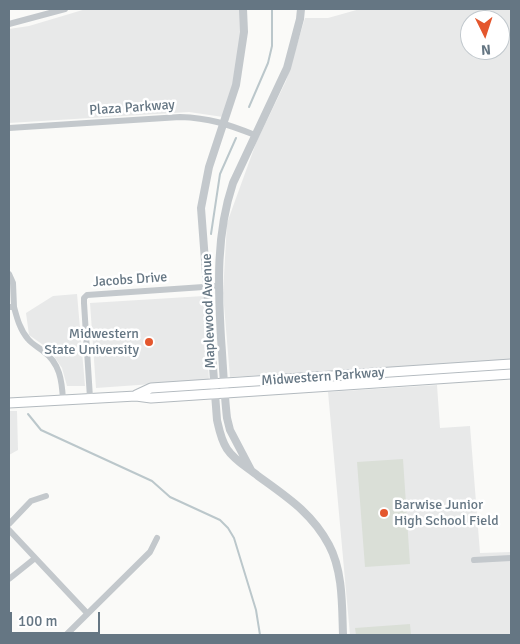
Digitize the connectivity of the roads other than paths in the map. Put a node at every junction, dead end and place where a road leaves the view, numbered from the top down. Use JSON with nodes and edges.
{"nodes":[{"id":1,"x":65,"y":9,"type":"edge"},
{"id":2,"x":243,"y":9,"type":"edge"},
{"id":3,"x":302,"y":9,"type":"edge"},
{"id":4,"x":9,"y":24,"type":"edge"},
{"id":5,"x":224,"y":123,"type":"junction"},
{"id":6,"x":9,"y":128,"type":"edge"},
{"id":7,"x":254,"y":135,"type":"junction"},
{"id":8,"x":9,"y":274,"type":"edge"},
{"id":9,"x":218,"y":286,"type":"junction"},
{"id":10,"x":208,"y":287,"type":"junction"},
{"id":11,"x":11,"y":307,"type":"edge"},
{"id":12,"x":509,"y":364,"type":"edge"},
{"id":13,"x":365,"y":374,"type":"junction"},
{"id":14,"x":510,"y":375,"type":"edge"},
{"id":15,"x":366,"y":384,"type":"junction"},
{"id":16,"x":224,"y":388,"type":"junction"},
{"id":17,"x":214,"y":389,"type":"junction"},
{"id":18,"x":90,"y":398,"type":"junction"},
{"id":19,"x":63,"y":400,"type":"junction"},
{"id":20,"x":9,"y":403,"type":"edge"},
{"id":21,"x":252,"y":472,"type":"junction"},
{"id":22,"x":46,"y":496,"type":"dead end"},
{"id":23,"x":9,"y":524,"type":"edge"},
{"id":24,"x":9,"y":530,"type":"edge"},
{"id":25,"x":157,"y":538,"type":"dead end"},
{"id":26,"x":34,"y":558,"type":"junction"},
{"id":27,"x":511,"y":558,"type":"edge"},
{"id":28,"x":474,"y":560,"type":"dead end"},
{"id":29,"x":9,"y":579,"type":"edge"},
{"id":30,"x":87,"y":613,"type":"junction"},
{"id":31,"x":66,"y":635,"type":"edge"},
{"id":32,"x":343,"y":635,"type":"edge"}],
"edges":[{"from":1,"to":4,"type":"street"},
{"from":2,"to":5,"type":"street","name":"Maplewood Avenue"},
{"from":3,"to":7,"type":"street","name":"Maplewood Avenue"},
{"from":5,"to":6,"type":"street","name":"Plaza Parkway"},
{"from":5,"to":7,"type":"street","name":"Plaza Parkway"},
{"from":5,"to":10,"type":"street","name":"Maplewood Avenue"},
{"from":7,"to":9,"type":"street","name":"Maplewood Avenue"},
{"from":8,"to":11,"type":"street"},
{"from":9,"to":10,"type":"street","name":"Jacobs Drive"},
{"from":9,"to":16,"type":"street","name":"Maplewood Avenue"},
{"from":10,"to":17,"type":"street","name":"Maplewood Avenue"},
{"from":10,"to":18,"type":"street","name":"Jacobs Drive"},
{"from":11,"to":19,"type":"street"},
{"from":12,"to":13,"type":"main road","name":"Midwestern Parkway"},
{"from":12,"to":14,"type":"main road"},
{"from":13,"to":15,"type":"main road"},
{"from":13,"to":16,"type":"main road","name":"Midwestern Parkway"},
{"from":14,"to":15,"type":"main road","name":"Midwestern Parkway"},
{"from":15,"to":16,"type":"main road","name":"Midwestern Parkway"},
{"from":16,"to":17,"type":"main road","name":"Midwestern Parkway"},
{"from":16,"to":21,"type":"street","name":"Maplewood Avenue"},
{"from":17,"to":18,"type":"main road","name":"Midwestern Parkway"},
{"from":17,"to":21,"type":"street","name":"Maplewood Avenue"},
{"from":18,"to":19,"type":"main road","name":"Midwestern Parkway"},
{"from":19,"to":20,"type":"main road","name":"Midwestern Parkway"},
{"from":21,"to":32,"type":"street","name":"Maplewood Avenue"},
{"from":22,"to":23,"type":"street"},
{"from":24,"to":26,"type":"street"},
{"from":25,"to":30,"type":"street"},
{"from":26,"to":29,"type":"street"},
{"from":26,"to":30,"type":"street"},
{"from":27,"to":28,"type":"street"},
{"from":30,"to":31,"type":"street"}]}
